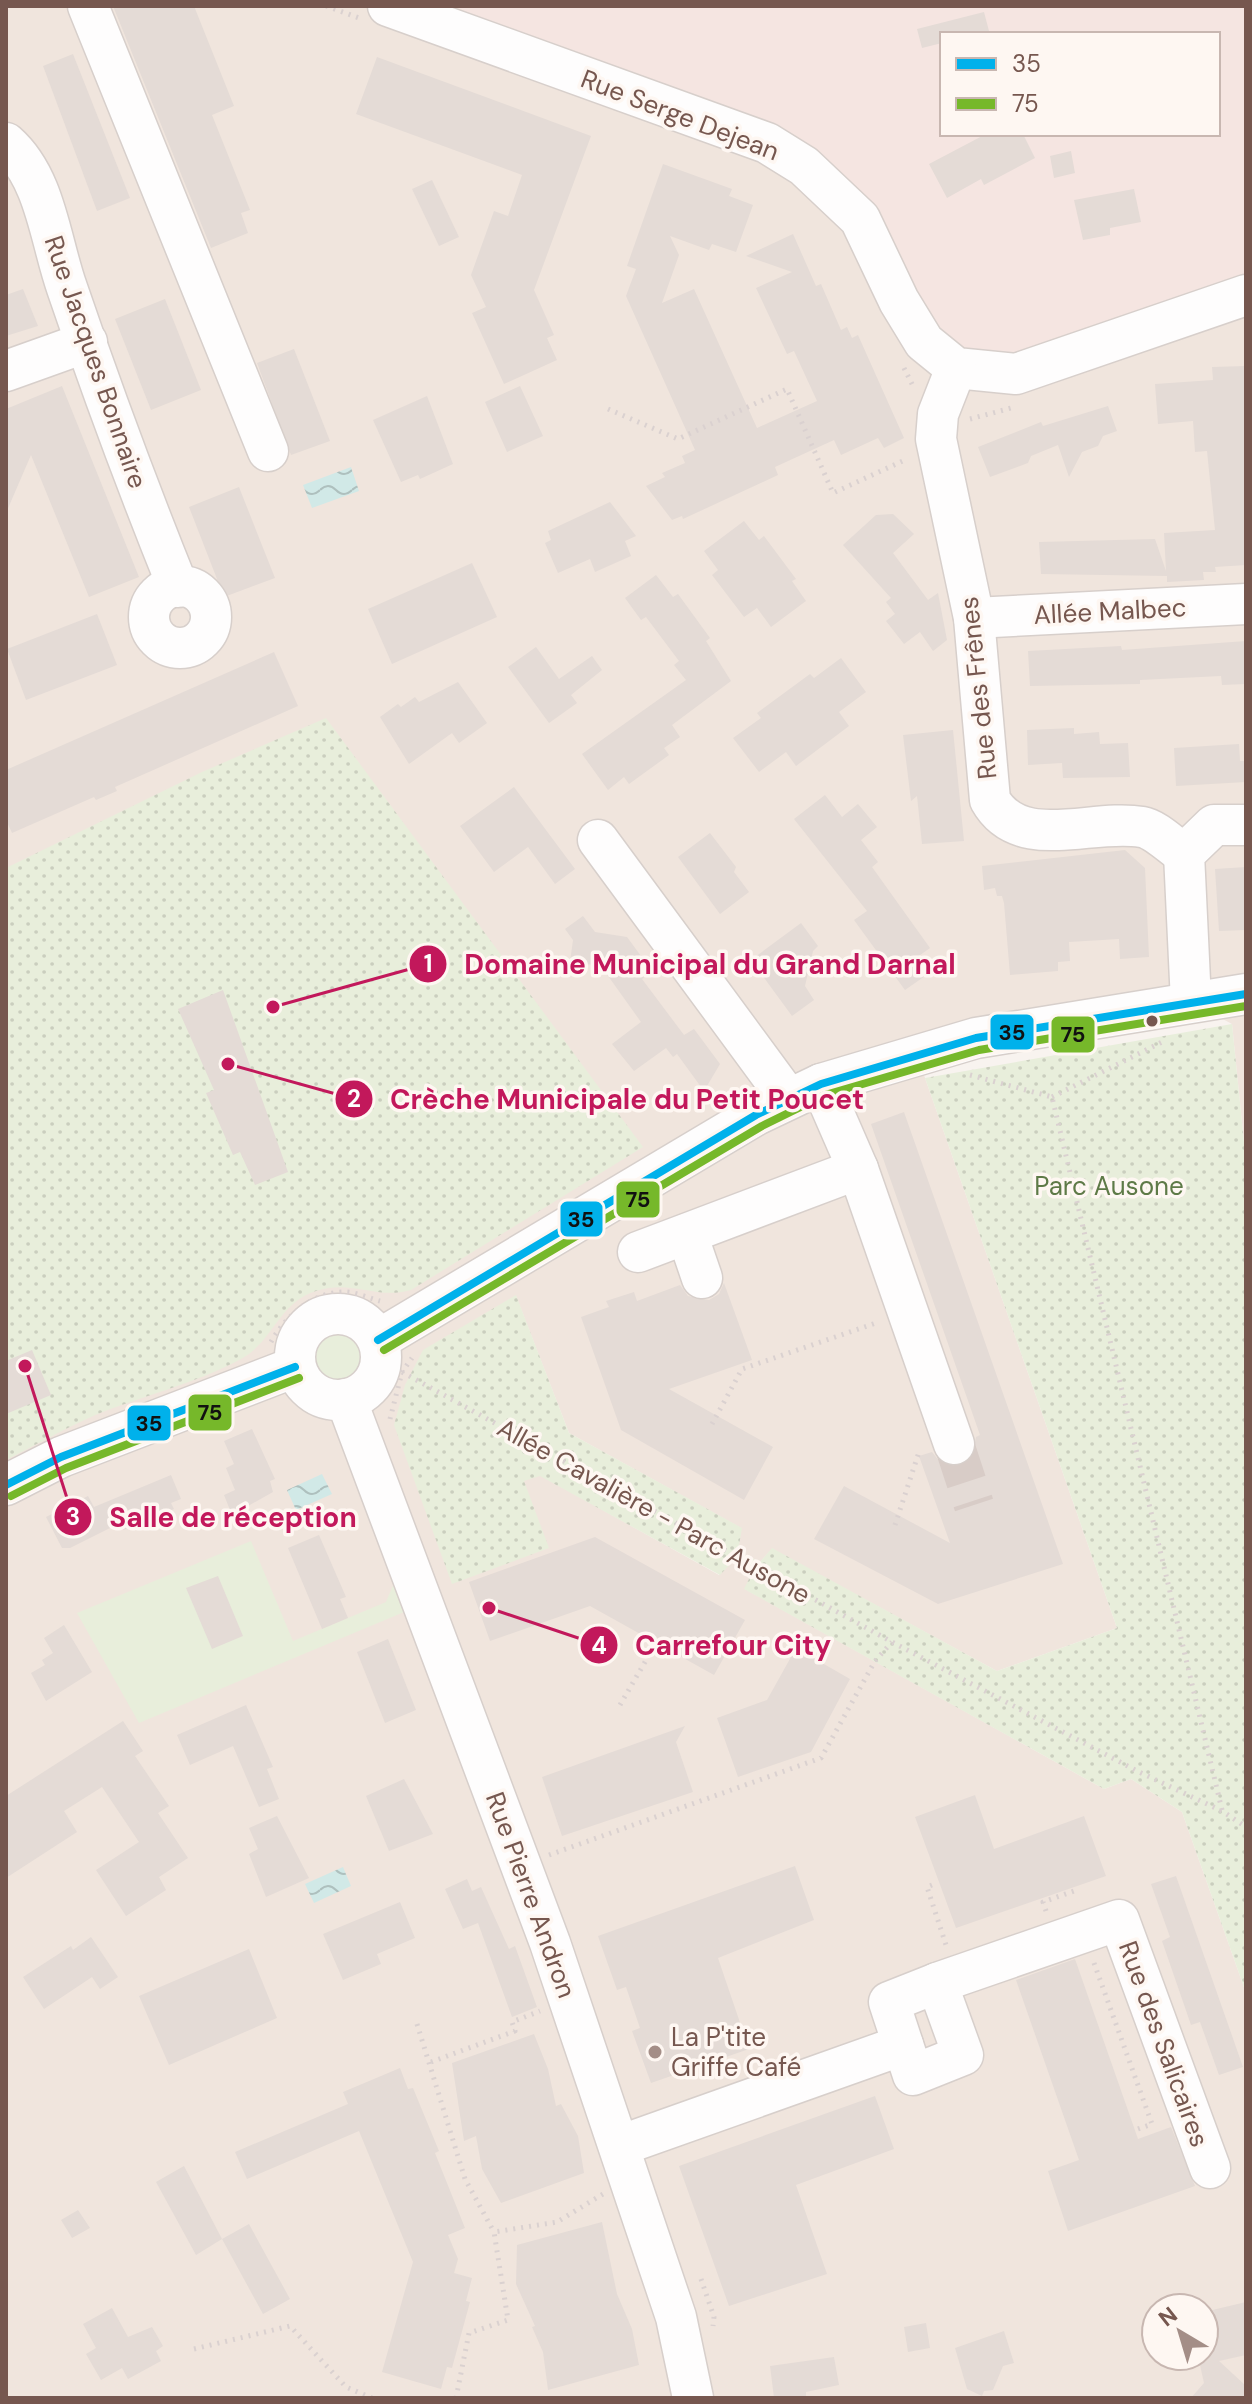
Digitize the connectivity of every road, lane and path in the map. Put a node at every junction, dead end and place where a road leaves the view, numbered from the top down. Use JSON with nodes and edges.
{"nodes":[{"id":1,"x":88,"y":6,"type":"edge"},
{"id":2,"x":326,"y":6,"type":"edge"},
{"id":3,"x":391,"y":11,"type":"edge"},
{"id":4,"x":6,"y":143,"type":"edge"},
{"id":5,"x":1246,"y":295,"type":"edge"},
{"id":6,"x":87,"y":342,"type":"junction"},
{"id":7,"x":902,"y":365,"type":"dead end"},
{"id":8,"x":956,"y":368,"type":"junction"},
{"id":9,"x":6,"y":371,"type":"edge"},
{"id":10,"x":916,"y":393,"type":"dead end"},
{"id":11,"x":608,"y":409,"type":"dead end"},
{"id":12,"x":937,"y":442,"type":"junction"},
{"id":13,"x":268,"y":451,"type":"dead end"},
{"id":14,"x":178,"y":587,"type":"dead end"},
{"id":15,"x":1246,"y":604,"type":"edge"},
{"id":16,"x":974,"y":618,"type":"junction"},
{"id":17,"x":1246,"y":825,"type":"edge"},
{"id":18,"x":598,"y":840,"type":"dead end"},
{"id":19,"x":1184,"y":854,"type":"junction"},
{"id":20,"x":1246,"y":994,"type":"edge"},
{"id":21,"x":1191,"y":1002,"type":"junction"},
{"id":22,"x":1169,"y":1038,"type":"dead end"},
{"id":23,"x":956,"y":1072,"type":"dead end"},
{"id":24,"x":804,"y":1091,"type":"junction"},
{"id":25,"x":1052,"y":1097,"type":"junction"},
{"id":26,"x":858,"y":1169,"type":"junction"},
{"id":27,"x":687,"y":1234,"type":"junction"},
{"id":28,"x":638,"y":1252,"type":"dead end"},
{"id":29,"x":702,"y":1278,"type":"dead end"},
{"id":30,"x":389,"y":1302,"type":"dead end"},
{"id":31,"x":876,"y":1323,"type":"dead end"},
{"id":32,"x":378,"y":1340,"type":"junction"},
{"id":33,"x":282,"y":1356,"type":"junction"},
{"id":34,"x":402,"y":1372,"type":"dead end"},
{"id":35,"x":346,"y":1399,"type":"junction"},
{"id":36,"x":712,"y":1424,"type":"dead end"},
{"id":37,"x":954,"y":1444,"type":"tunnel mouth"},
{"id":38,"x":6,"y":1485,"type":"edge"},
{"id":39,"x":892,"y":1642,"type":"junction"},
{"id":40,"x":656,"y":1643,"type":"dead end"},
{"id":41,"x":620,"y":1705,"type":"dead end"},
{"id":42,"x":1222,"y":1811,"type":"junction"},
{"id":43,"x":1246,"y":1827,"type":"edge"},
{"id":44,"x":544,"y":1857,"type":"dead end"},
{"id":45,"x":1093,"y":1960,"type":"dead end"},
{"id":46,"x":937,"y":1983,"type":"junction"},
{"id":47,"x":569,"y":2000,"type":"junction"},
{"id":48,"x":417,"y":2024,"type":"dead end"},
{"id":49,"x":903,"y":2045,"type":"junction"},
{"id":50,"x":431,"y":2062,"type":"junction"},
{"id":51,"x":1135,"y":2130,"type":"dead end"},
{"id":52,"x":624,"y":2161,"type":"junction"},
{"id":53,"x":1210,"y":2168,"type":"dead end"},
{"id":54,"x":494,"y":2232,"type":"junction"},
{"id":55,"x":194,"y":2349,"type":"dead end"},
{"id":56,"x":372,"y":2398,"type":"edge"},
{"id":57,"x":456,"y":2398,"type":"edge"},
{"id":58,"x":693,"y":2398,"type":"edge"}],
"edges":[{"from":1,"to":13,"type":"street"},
{"from":2,"to":3,"type":"path"},
{"from":3,"to":8,"type":"street","name":"Rue Serge Dejean"},
{"from":4,"to":6,"type":"street","name":"Rue Jacques Bonnaire"},
{"from":5,"to":8,"type":"street"},
{"from":6,"to":9,"type":"street"},
{"from":6,"to":14,"type":"street","name":"Rue Jacques Bonnaire"},
{"from":7,"to":10,"type":"path"},
{"from":8,"to":12,"type":"street","name":"Rue des Frênes"},
{"from":11,"to":12,"type":"path"},
{"from":12,"to":16,"type":"street","name":"Rue des Frênes"},
{"from":15,"to":16,"type":"street","name":"Allée Malbec"},
{"from":16,"to":19,"type":"street","name":"Rue des Frênes"},
{"from":17,"to":19,"type":"street"},
{"from":18,"to":24,"type":"street"},
{"from":19,"to":21,"type":"street"},
{"from":20,"to":21,"type":"street"},
{"from":21,"to":24,"type":"street"},
{"from":22,"to":25,"type":"path"},
{"from":23,"to":25,"type":"path"},
{"from":24,"to":26,"type":"street"},
{"from":24,"to":32,"type":"street"},
{"from":25,"to":42,"type":"path"},
{"from":26,"to":27,"type":"street"},
{"from":26,"to":37,"type":"street"},
{"from":27,"to":28,"type":"street"},
{"from":27,"to":29,"type":"street"},
{"from":30,"to":33,"type":"path"},
{"from":31,"to":36,"type":"path"},
{"from":32,"to":33,"type":"street"},
{"from":32,"to":35,"type":"street"},
{"from":33,"to":35,"type":"street"},
{"from":33,"to":38,"type":"street"},
{"from":34,"to":39,"type":"path","name":"Allée Cavalière - Parc Ausone"},
{"from":35,"to":47,"type":"street","name":"Rue Pierre Andron"},
{"from":39,"to":42,"type":"path","name":"Allée Cavalière - Parc Ausone"},
{"from":39,"to":44,"type":"path"},
{"from":40,"to":41,"type":"path"},
{"from":42,"to":43,"type":"path","name":"Allée Cavalière - Parc Ausone"},
{"from":45,"to":51,"type":"path"},
{"from":46,"to":49,"type":"street","name":"Rue des Salicaires"},
{"from":46,"to":49,"type":"street","name":"Rue des Salicaires"},
{"from":46,"to":53,"type":"street","name":"Rue des Salicaires"},
{"from":47,"to":50,"type":"path"},
{"from":47,"to":52,"type":"street","name":"Rue Pierre Andron"},
{"from":48,"to":50,"type":"path"},
{"from":49,"to":52,"type":"street"},
{"from":50,"to":54,"type":"path"},
{"from":52,"to":54,"type":"path"},
{"from":52,"to":58,"type":"street","name":"Rue Pierre Andron"},
{"from":54,"to":57,"type":"path"},
{"from":55,"to":56,"type":"path"}]}
